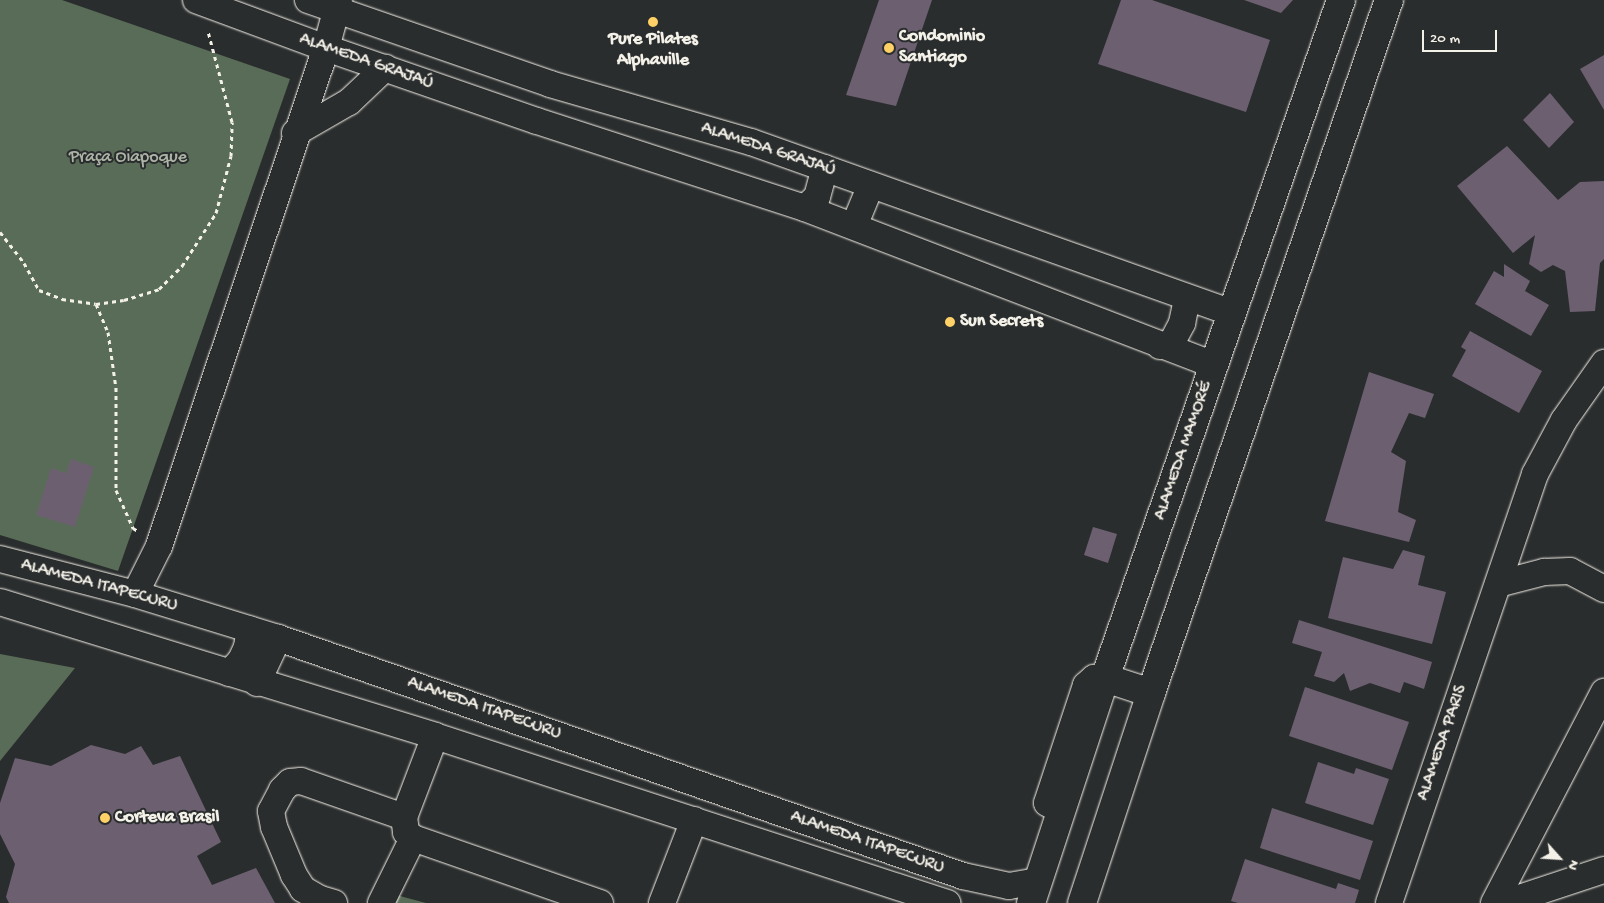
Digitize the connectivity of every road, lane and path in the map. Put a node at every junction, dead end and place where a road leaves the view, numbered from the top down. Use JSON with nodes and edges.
{"nodes":[{"id":1,"x":308,"y":0,"type":"edge"},
{"id":2,"x":1341,"y":0,"type":"edge"},
{"id":3,"x":1389,"y":0,"type":"edge"},
{"id":4,"x":198,"y":1,"type":"edge"},
{"id":5,"x":338,"y":5,"type":"edge"},
{"id":6,"x":326,"y":48,"type":"junction"},
{"id":7,"x":385,"y":68,"type":"junction"},
{"id":8,"x":550,"y":84,"type":"junction"},
{"id":9,"x":537,"y":121,"type":"junction"},
{"id":10,"x":295,"y":133,"type":"junction"},
{"id":11,"x":825,"y":168,"type":"junction"},
{"id":12,"x":871,"y":185,"type":"junction"},
{"id":13,"x":805,"y":208,"type":"junction"},
{"id":14,"x":854,"y":226,"type":"junction"},
{"id":15,"x":0,"y":232,"type":"edge"},
{"id":16,"x":1187,"y":299,"type":"junction"},
{"id":17,"x":96,"y":304,"type":"junction"},
{"id":18,"x":1232,"y":314,"type":"junction"},
{"id":19,"x":1160,"y":346,"type":"junction"},
{"id":20,"x":1604,"y":363,"type":"edge"},
{"id":21,"x":1213,"y":365,"type":"junction"},
{"id":22,"x":159,"y":546,"type":"junction"},
{"id":23,"x":0,"y":560,"type":"edge"},
{"id":24,"x":1498,"y":584,"type":"junction"},
{"id":25,"x":1604,"y":589,"type":"edge"},
{"id":26,"x":135,"y":594,"type":"junction"},
{"id":27,"x":0,"y":602,"type":"edge"},
{"id":28,"x":250,"y":629,"type":"junction"},
{"id":29,"x":278,"y":638,"type":"junction"},
{"id":30,"x":229,"y":673,"type":"junction"},
{"id":31,"x":1105,"y":678,"type":"junction"},
{"id":32,"x":257,"y":683,"type":"junction"},
{"id":33,"x":1604,"y":692,"type":"edge"},
{"id":34,"x":1151,"y":693,"type":"junction"},
{"id":35,"x":435,"y":736,"type":"junction"},
{"id":36,"x":694,"y":820,"type":"junction"},
{"id":37,"x":408,"y":828,"type":"junction"},
{"id":38,"x":1604,"y":870,"type":"edge"},
{"id":39,"x":963,"y":876,"type":"junction"},
{"id":40,"x":1035,"y":892,"type":"edge"},
{"id":41,"x":334,"y":903,"type":"edge"},
{"id":42,"x":381,"y":903,"type":"edge"},
{"id":43,"x":600,"y":903,"type":"edge"},
{"id":44,"x":662,"y":903,"type":"edge"},
{"id":45,"x":946,"y":903,"type":"edge"},
{"id":46,"x":952,"y":903,"type":"edge"},
{"id":47,"x":1082,"y":903,"type":"edge"},
{"id":48,"x":1389,"y":903,"type":"edge"},
{"id":49,"x":1494,"y":903,"type":"edge"},
{"id":50,"x":1504,"y":903,"type":"edge"}],
"edges":[{"from":1,"to":5,"type":"street","name":"ALAMEDA GRAJAÚ"},
{"from":2,"to":18,"type":"main road","name":"ALAMEDA MAMORÉ"},
{"from":3,"to":34,"type":"main road"},
{"from":4,"to":6,"type":"street","name":"ALAMEDA GRAJAÚ"},
{"from":4,"to":17,"type":"path"},
{"from":5,"to":6,"type":"street"},
{"from":5,"to":8,"type":"street","name":"ALAMEDA GRAJAÚ"},
{"from":6,"to":7,"type":"street","name":"ALAMEDA GRAJAÚ"},
{"from":6,"to":10,"type":"street"},
{"from":7,"to":9,"type":"street","name":"ALAMEDA GRAJAÚ"},
{"from":7,"to":10,"type":"street"},
{"from":8,"to":9,"type":"street"},
{"from":8,"to":11,"type":"street","name":"ALAMEDA GRAJAÚ"},
{"from":9,"to":13,"type":"street","name":"ALAMEDA GRAJAÚ"},
{"from":10,"to":22,"type":"street"},
{"from":11,"to":12,"type":"street","name":"ALAMEDA GRAJAÚ"},
{"from":11,"to":13,"type":"street"},
{"from":12,"to":14,"type":"street"},
{"from":12,"to":16,"type":"street","name":"ALAMEDA GRAJAÚ"},
{"from":13,"to":14,"type":"street","name":"ALAMEDA GRAJAÚ"},
{"from":14,"to":19,"type":"street","name":"ALAMEDA GRAJAÚ"},
{"from":15,"to":17,"type":"path"},
{"from":16,"to":18,"type":"street","name":"ALAMEDA GRAJAÚ"},
{"from":16,"to":19,"type":"street"},
{"from":17,"to":22,"type":"path"},
{"from":18,"to":21,"type":"main road","name":"ALAMEDA MAMORÉ"},
{"from":19,"to":21,"type":"street","name":"ALAMEDA GRAJAÚ"},
{"from":20,"to":24,"type":"street","name":"ALAMEDA PARIS"},
{"from":21,"to":31,"type":"main road","name":"ALAMEDA MAMORÉ"},
{"from":22,"to":26,"type":"street"},
{"from":23,"to":26,"type":"street","name":"ALAMEDA ITAPECURU"},
{"from":24,"to":25,"type":"street"},
{"from":24,"to":48,"type":"street","name":"ALAMEDA PARIS"},
{"from":26,"to":28,"type":"street","name":"ALAMEDA ITAPECURU"},
{"from":27,"to":30,"type":"street","name":"ALAMEDA ITAPECURU"},
{"from":28,"to":29,"type":"street","name":"ALAMEDA ITAPECURU"},
{"from":28,"to":30,"type":"street"},
{"from":29,"to":32,"type":"street"},
{"from":29,"to":39,"type":"street","name":"ALAMEDA ITAPECURU"},
{"from":30,"to":32,"type":"street","name":"ALAMEDA ITAPECURU"},
{"from":31,"to":34,"type":"main road"},
{"from":31,"to":40,"type":"main road","name":"ALAMEDA MAMORÉ"},
{"from":32,"to":35,"type":"street","name":"ALAMEDA ITAPECURU"},
{"from":33,"to":49,"type":"street"},
{"from":34,"to":47,"type":"main road"},
{"from":35,"to":36,"type":"street","name":"ALAMEDA ITAPECURU"},
{"from":35,"to":37,"type":"street"},
{"from":36,"to":44,"type":"street"},
{"from":36,"to":45,"type":"street","name":"ALAMEDA ITAPECURU"},
{"from":37,"to":41,"type":"street"},
{"from":37,"to":42,"type":"street"},
{"from":37,"to":43,"type":"street"},
{"from":38,"to":50,"type":"street"},
{"from":39,"to":40,"type":"street","name":"ALAMEDA ITAPECURU"},
{"from":39,"to":46,"type":"street","name":"ALAMEDA ITAPECURU"}]}
